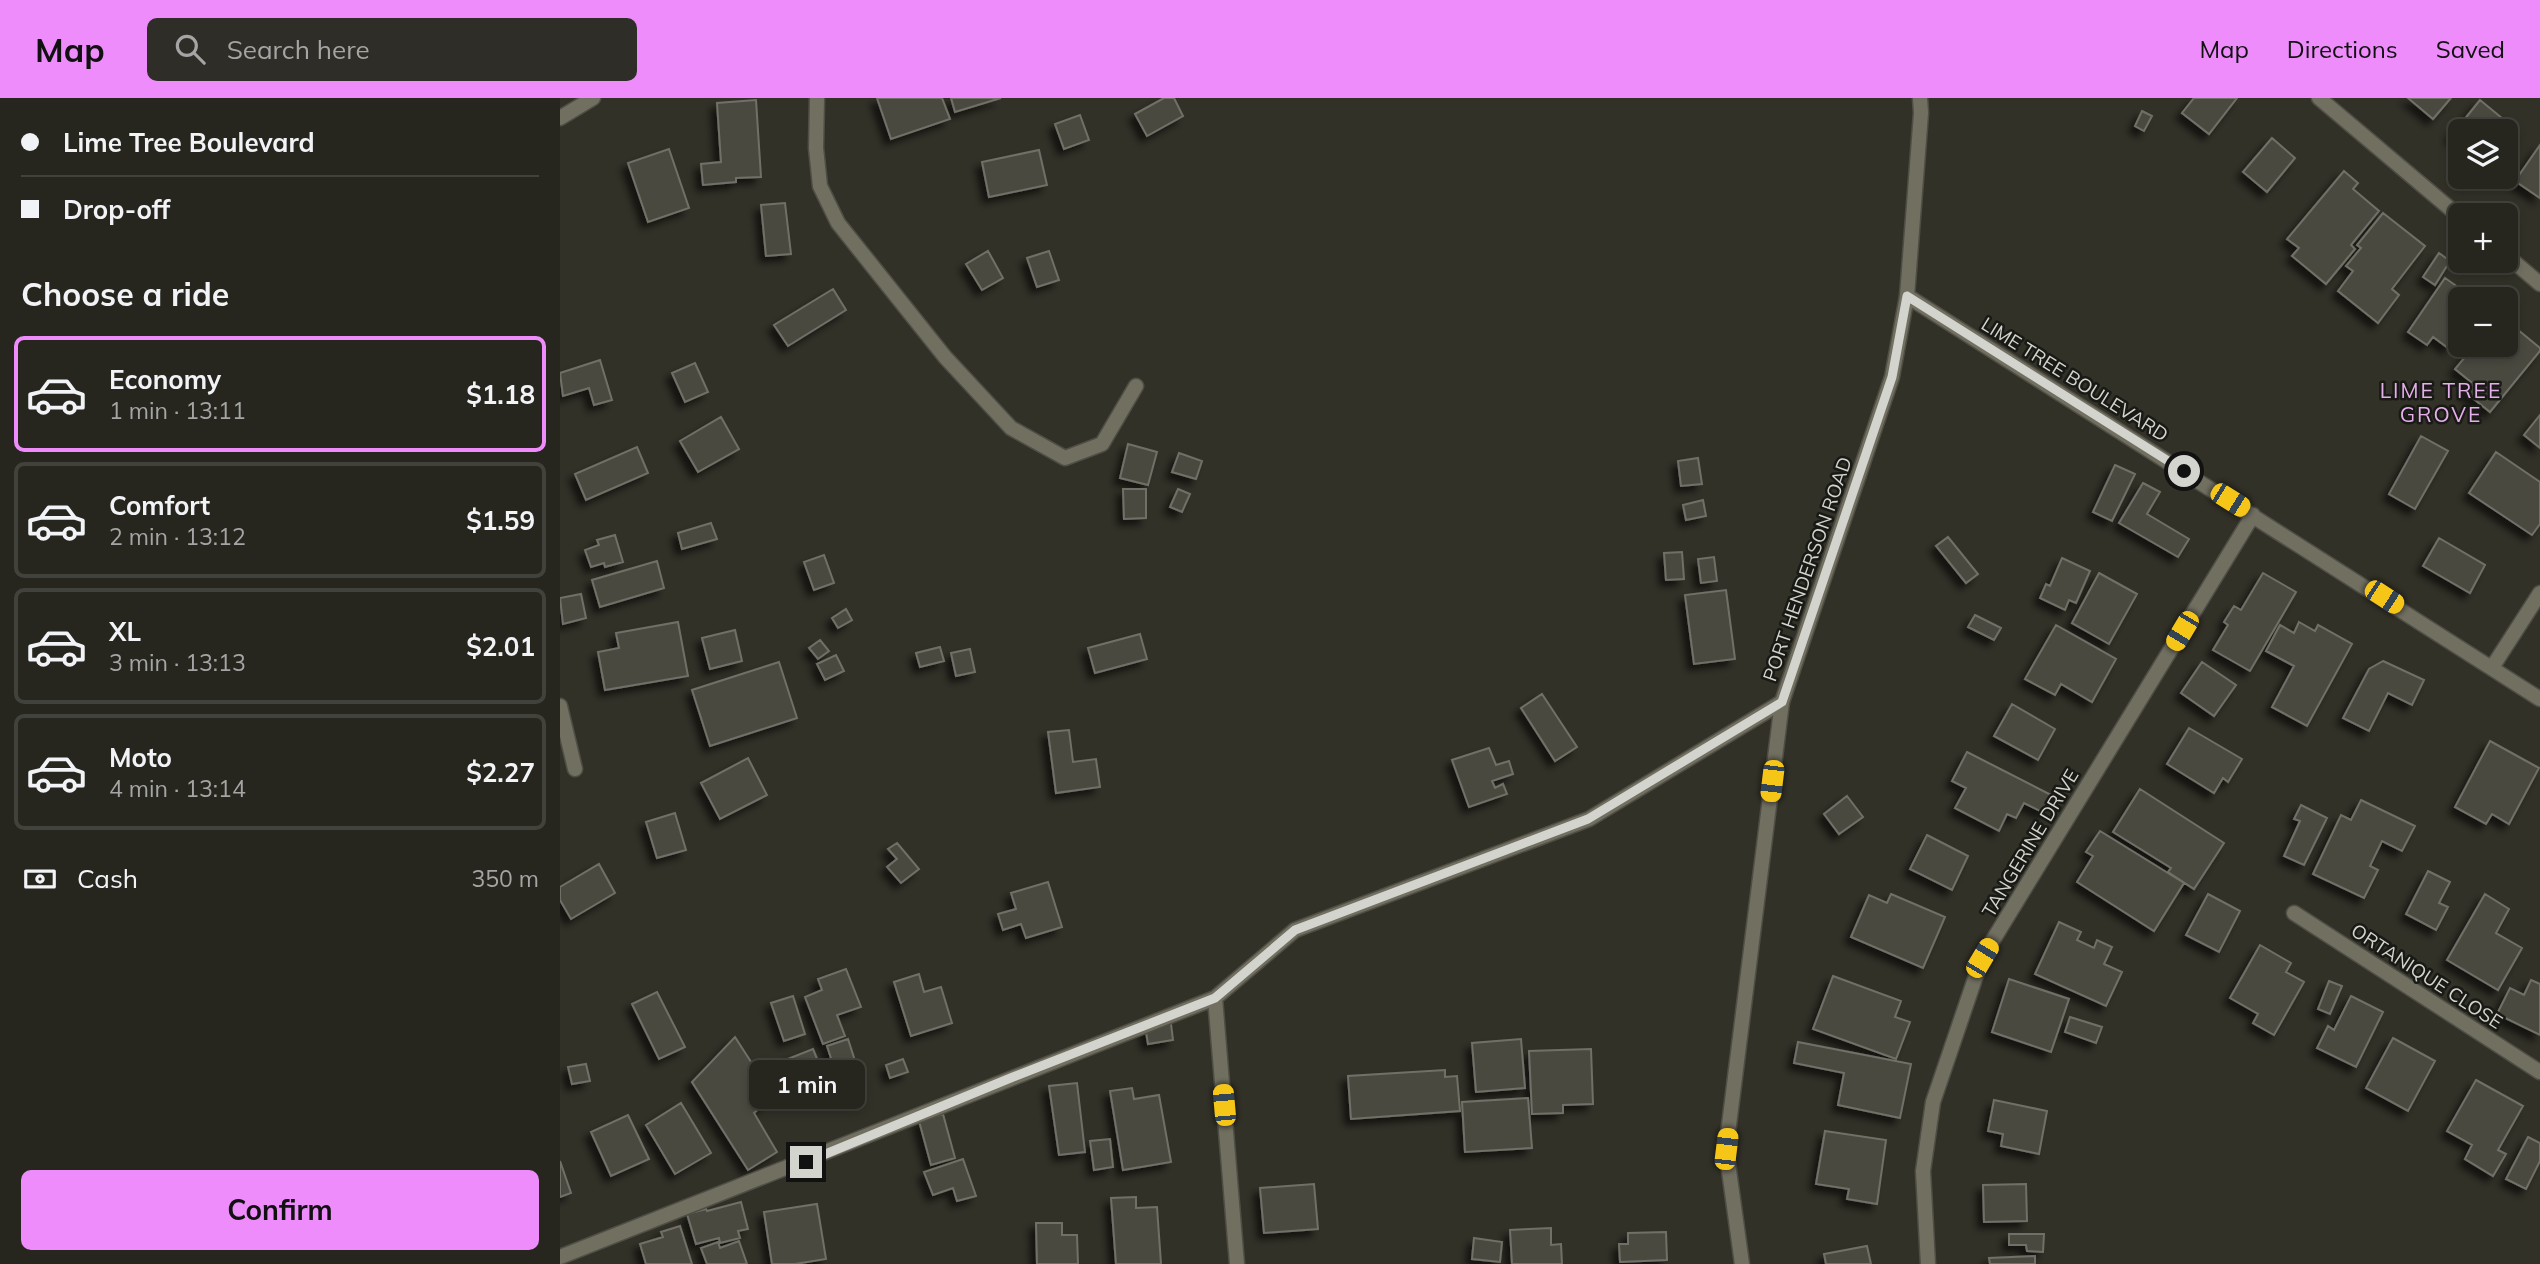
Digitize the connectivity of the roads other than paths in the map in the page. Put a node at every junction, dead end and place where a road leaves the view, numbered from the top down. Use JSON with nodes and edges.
{"nodes":[{"id":1,"x":593,"y":98,"type":"edge"},
{"id":2,"x":817,"y":98,"type":"edge"},
{"id":3,"x":1920,"y":98,"type":"edge"},
{"id":4,"x":2319,"y":98,"type":"edge"},
{"id":5,"x":560,"y":118,"type":"edge"},
{"id":6,"x":2448,"y":207,"type":"edge"},
{"id":7,"x":2518,"y":265,"type":"edge"},
{"id":8,"x":2540,"y":284,"type":"edge"},
{"id":9,"x":1907,"y":296,"type":"junction"},
{"id":10,"x":1136,"y":386,"type":"dead end"},
{"id":11,"x":2253,"y":515,"type":"junction"},
{"id":12,"x":2540,"y":593,"type":"edge"},
{"id":13,"x":2493,"y":666,"type":"junction"},
{"id":14,"x":2540,"y":699,"type":"edge"},
{"id":15,"x":1782,"y":702,"type":"junction"},
{"id":16,"x":560,"y":706,"type":"edge"},
{"id":17,"x":575,"y":769,"type":"dead end"},
{"id":18,"x":2294,"y":913,"type":"dead end"},
{"id":19,"x":1215,"y":998,"type":"junction"},
{"id":20,"x":2540,"y":1072,"type":"edge"},
{"id":21,"x":560,"y":1257,"type":"edge"},
{"id":22,"x":1237,"y":1264,"type":"edge"},
{"id":23,"x":1742,"y":1264,"type":"edge"},
{"id":24,"x":1928,"y":1264,"type":"edge"}],
"edges":[{"from":1,"to":5,"type":"street"},
{"from":2,"to":10,"type":"street"},
{"from":3,"to":9,"type":"street","name":"PORT HENDERSON ROAD"},
{"from":4,"to":6,"type":"street"},
{"from":7,"to":8,"type":"street"},
{"from":9,"to":11,"type":"street","name":"LIME TREE BOULEVARD"},
{"from":9,"to":15,"type":"street","name":"PORT HENDERSON ROAD"},
{"from":11,"to":13,"type":"street","name":"LIME TREE BOULEVARD"},
{"from":11,"to":24,"type":"street","name":"TANGERINE DRIVE"},
{"from":12,"to":13,"type":"street"},
{"from":13,"to":14,"type":"street","name":"LIME TREE BOULEVARD"},
{"from":15,"to":19,"type":"street"},
{"from":15,"to":23,"type":"street","name":"PORT HENDERSON ROAD"},
{"from":16,"to":17,"type":"street"},
{"from":18,"to":20,"type":"street","name":"ORTANIQUE CLOSE"},
{"from":19,"to":21,"type":"street"},
{"from":19,"to":22,"type":"street"}]}
